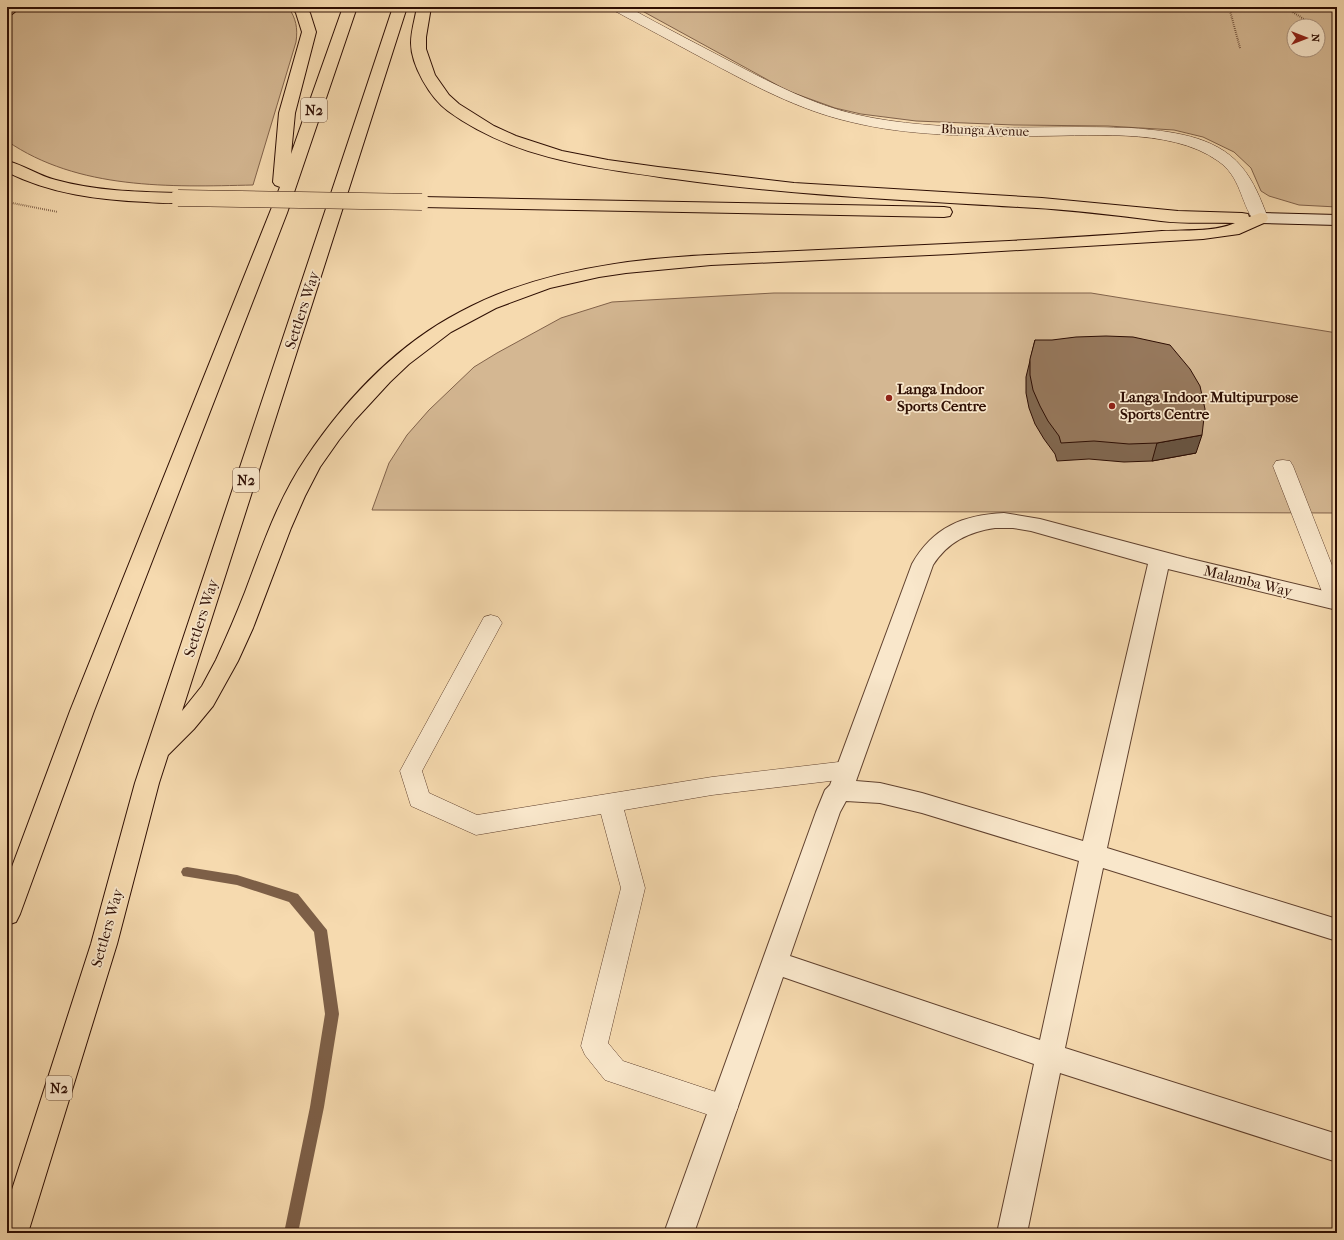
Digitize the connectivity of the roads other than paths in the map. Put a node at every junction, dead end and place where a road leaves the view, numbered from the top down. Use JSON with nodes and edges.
{"nodes":[{"id":1,"x":13,"y":7,"type":"edge"},
{"id":2,"x":299,"y":7,"type":"edge"},
{"id":3,"x":350,"y":7,"type":"edge"},
{"id":4,"x":400,"y":7,"type":"edge"},
{"id":5,"x":424,"y":7,"type":"edge"},
{"id":6,"x":618,"y":7,"type":"edge"},
{"id":7,"x":7,"y":11,"type":"edge"},
{"id":8,"x":7,"y":166,"type":"edge"},
{"id":9,"x":279,"y":213,"type":"junction"},
{"id":10,"x":1176,"y":216,"type":"junction"},
{"id":11,"x":1260,"y":218,"type":"junction"},
{"id":12,"x":1337,"y":220,"type":"edge"},
{"id":13,"x":1283,"y":466,"type":"dead end"},
{"id":14,"x":1160,"y":559,"type":"junction"},
{"id":15,"x":1337,"y":602,"type":"edge"},
{"id":16,"x":491,"y":624,"type":"dead end"},
{"id":17,"x":158,"y":750,"type":"junction"},
{"id":18,"x":844,"y":781,"type":"junction"},
{"id":19,"x":610,"y":803,"type":"junction"},
{"id":20,"x":1093,"y":854,"type":"junction"},
{"id":21,"x":7,"y":914,"type":"edge"},
{"id":22,"x":1337,"y":930,"type":"edge"},
{"id":23,"x":775,"y":963,"type":"junction"},
{"id":24,"x":1050,"y":1056,"type":"junction"},
{"id":25,"x":724,"y":1107,"type":"junction"},
{"id":26,"x":1337,"y":1148,"type":"edge"},
{"id":27,"x":13,"y":1233,"type":"edge"},
{"id":28,"x":679,"y":1233,"type":"edge"},
{"id":29,"x":1012,"y":1233,"type":"edge"}],
"edges":[{"from":1,"to":7,"type":"highway"},
{"from":2,"to":9,"type":"highway"},
{"from":3,"to":9,"type":"highway","number":"N2"},
{"from":4,"to":17,"type":"highway","name":"Settlers Way","number":"N2"},
{"from":5,"to":10,"type":"highway"},
{"from":6,"to":11,"type":"lane","name":"Bhunga Avenue"},
{"from":8,"to":10,"type":"highway","bridge":true},
{"from":9,"to":21,"type":"highway","number":"N2"},
{"from":10,"to":11,"type":"highway"},
{"from":11,"to":12,"type":"street"},
{"from":11,"to":17,"type":"highway"},
{"from":13,"to":15,"type":"lane"},
{"from":14,"to":15,"type":"street","name":"Malamba Way"},
{"from":14,"to":18,"type":"street","name":"Malamba Way"},
{"from":14,"to":20,"type":"street"},
{"from":16,"to":19,"type":"lane"},
{"from":17,"to":27,"type":"highway","name":"Settlers Way","number":"N2"},
{"from":18,"to":19,"type":"lane"},
{"from":18,"to":20,"type":"street"},
{"from":18,"to":23,"type":"street","name":"Malamba Way"},
{"from":19,"to":25,"type":"lane"},
{"from":20,"to":22,"type":"street"},
{"from":20,"to":24,"type":"street"},
{"from":23,"to":24,"type":"street"},
{"from":23,"to":25,"type":"street","name":"Malamba Way"},
{"from":24,"to":26,"type":"street"},
{"from":24,"to":29,"type":"street"},
{"from":25,"to":28,"type":"street","name":"Malamba Way"}]}
